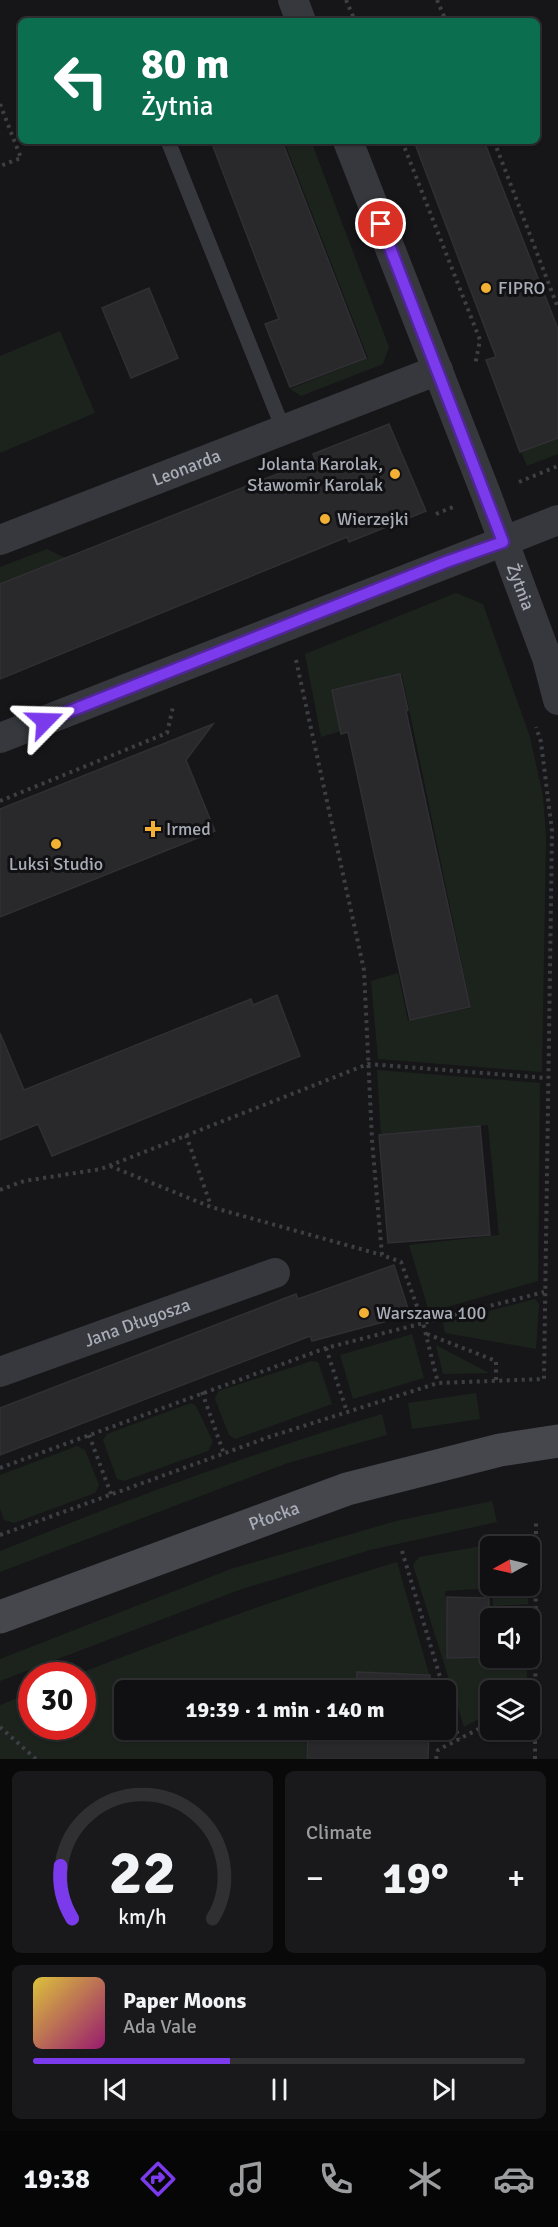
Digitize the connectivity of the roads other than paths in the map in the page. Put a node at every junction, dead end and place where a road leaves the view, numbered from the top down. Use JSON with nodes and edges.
{"nodes":[{"id":1,"x":293,"y":0,"type":"edge"},
{"id":2,"x":300,"y":18,"type":"edge"},
{"id":3,"x":169,"y":144,"type":"edge"},
{"id":4,"x":349,"y":144,"type":"edge"},
{"id":5,"x":438,"y":370,"type":"junction"},
{"id":6,"x":284,"y":431,"type":"junction"},
{"id":7,"x":558,"y":520,"type":"edge"},
{"id":8,"x":0,"y":540,"type":"edge"},
{"id":9,"x":503,"y":542,"type":"junction"},
{"id":10,"x":558,"y":700,"type":"edge"},
{"id":11,"x":0,"y":738,"type":"edge"},
{"id":12,"x":275,"y":1273,"type":"dead end"},
{"id":13,"x":0,"y":1372,"type":"edge"},
{"id":14,"x":558,"y":1441,"type":"edge"},
{"id":15,"x":0,"y":1617,"type":"edge"}],
"edges":[{"from":1,"to":2,"type":"street"},
{"from":3,"to":6,"type":"lane"},
{"from":4,"to":5,"type":"street","name":"Żytnia"},
{"from":5,"to":6,"type":"street","name":"Leonarda"},
{"from":5,"to":9,"type":"street","name":"Żytnia"},
{"from":6,"to":8,"type":"street","name":"Leonarda"},
{"from":7,"to":9,"type":"street"},
{"from":9,"to":10,"type":"street","name":"Żytnia"},
{"from":9,"to":11,"type":"street"},
{"from":12,"to":13,"type":"street","name":"Jana Długosza"},
{"from":14,"to":15,"type":"street","name":"Płocka"}]}
